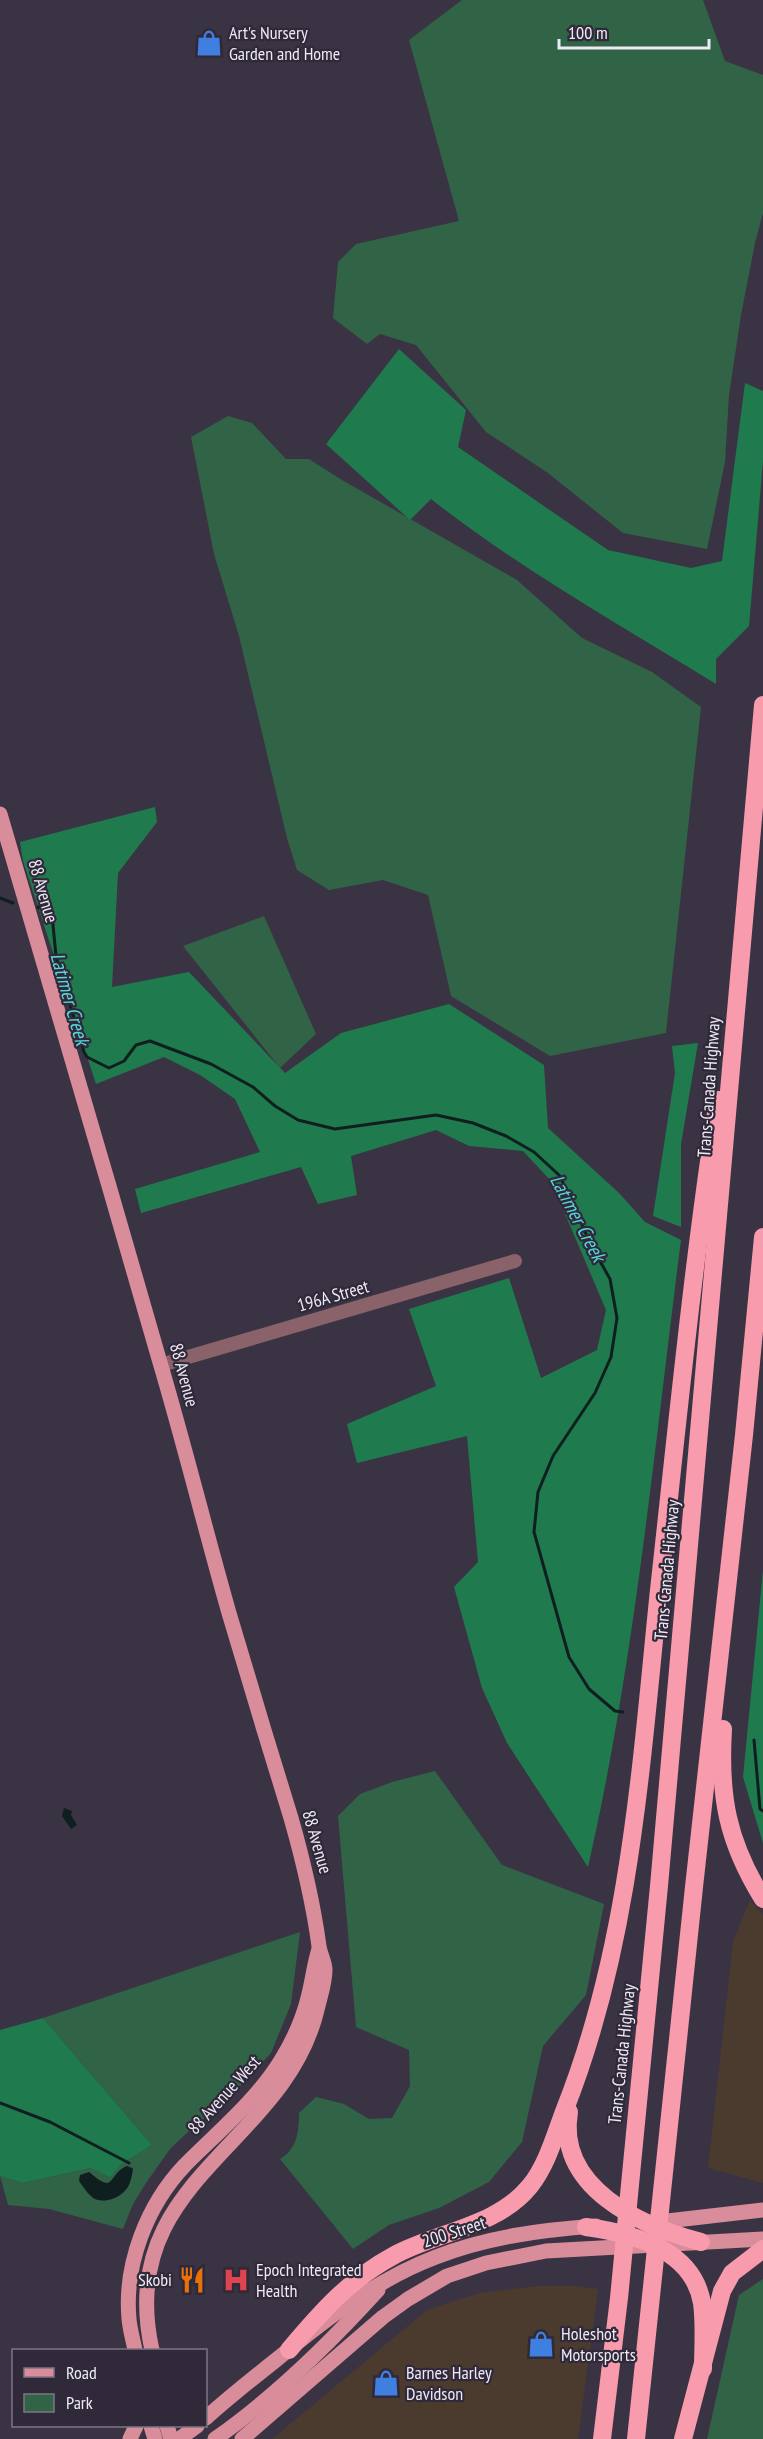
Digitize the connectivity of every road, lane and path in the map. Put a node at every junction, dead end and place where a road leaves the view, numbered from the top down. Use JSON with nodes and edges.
{"nodes":[{"id":1,"x":763,"y":705,"type":"edge"},
{"id":2,"x":0,"y":814,"type":"edge"},
{"id":3,"x":738,"y":973,"type":"junction"},
{"id":4,"x":763,"y":1237,"type":"edge"},
{"id":5,"x":515,"y":1261,"type":"dead end"},
{"id":6,"x":161,"y":1365,"type":"junction"},
{"id":7,"x":732,"y":1545,"type":"junction"},
{"id":8,"x":763,"y":1899,"type":"edge"},
{"id":9,"x":319,"y":1949,"type":"junction"},
{"id":10,"x":572,"y":2090,"type":"junction"},
{"id":11,"x":763,"y":2210,"type":"edge"},
{"id":12,"x":649,"y":2223,"type":"junction"},
{"id":13,"x":596,"y":2232,"type":"junction"},
{"id":14,"x":763,"y":2239,"type":"edge"},
{"id":15,"x":690,"y":2241,"type":"junction"},
{"id":16,"x":654,"y":2244,"type":"junction"},
{"id":17,"x":763,"y":2249,"type":"edge"},
{"id":18,"x":388,"y":2279,"type":"junction"},
{"id":19,"x":135,"y":2349,"type":"edge"},
{"id":20,"x":152,"y":2349,"type":"edge"},
{"id":21,"x":289,"y":2350,"type":"junction"},
{"id":22,"x":703,"y":2369,"type":"junction"},
{"id":23,"x":208,"y":2413,"type":"edge"},
{"id":24,"x":196,"y":2427,"type":"edge"},
{"id":25,"x":179,"y":2439,"type":"edge"},
{"id":26,"x":214,"y":2439,"type":"edge"},
{"id":27,"x":242,"y":2439,"type":"edge"},
{"id":28,"x":602,"y":2439,"type":"edge"},
{"id":29,"x":636,"y":2439,"type":"edge"},
{"id":30,"x":683,"y":2439,"type":"edge"}],
"edges":[{"from":1,"to":3,"type":"highway","name":"Trans-Canada Highway"},
{"from":2,"to":6,"type":"main road","name":"88 Avenue"},
{"from":3,"to":10,"type":"highway"},
{"from":3,"to":28,"type":"highway","name":"Trans-Canada Highway"},
{"from":4,"to":7,"type":"highway"},
{"from":5,"to":6,"type":"street","name":"196A Street"},
{"from":6,"to":9,"type":"main road","name":"88 Avenue"},
{"from":7,"to":8,"type":"highway"},
{"from":7,"to":29,"type":"highway"},
{"from":9,"to":19,"type":"main road","name":"88 Avenue West"},
{"from":9,"to":20,"type":"main road","name":"88 Avenue West"},
{"from":10,"to":12,"type":"highway"},
{"from":10,"to":21,"type":"highway"},
{"from":11,"to":12,"type":"main road","name":"200 Street"},
{"from":12,"to":13,"type":"main road","name":"200 Street"},
{"from":12,"to":15,"type":"highway"},
{"from":13,"to":16,"type":"highway"},
{"from":13,"to":18,"type":"main road","name":"200 Street"},
{"from":13,"to":27,"type":"main road","name":"200 Street"},
{"from":14,"to":15,"type":"main road"},
{"from":15,"to":16,"type":"main road"},
{"from":16,"to":22,"type":"highway"},
{"from":17,"to":22,"type":"highway"},
{"from":18,"to":21,"type":"main road","name":"200 Street"},
{"from":18,"to":26,"type":"main road"},
{"from":21,"to":23,"type":"main road","name":"200 Street"},
{"from":22,"to":30,"type":"highway"},
{"from":24,"to":25,"type":"main road"}]}
